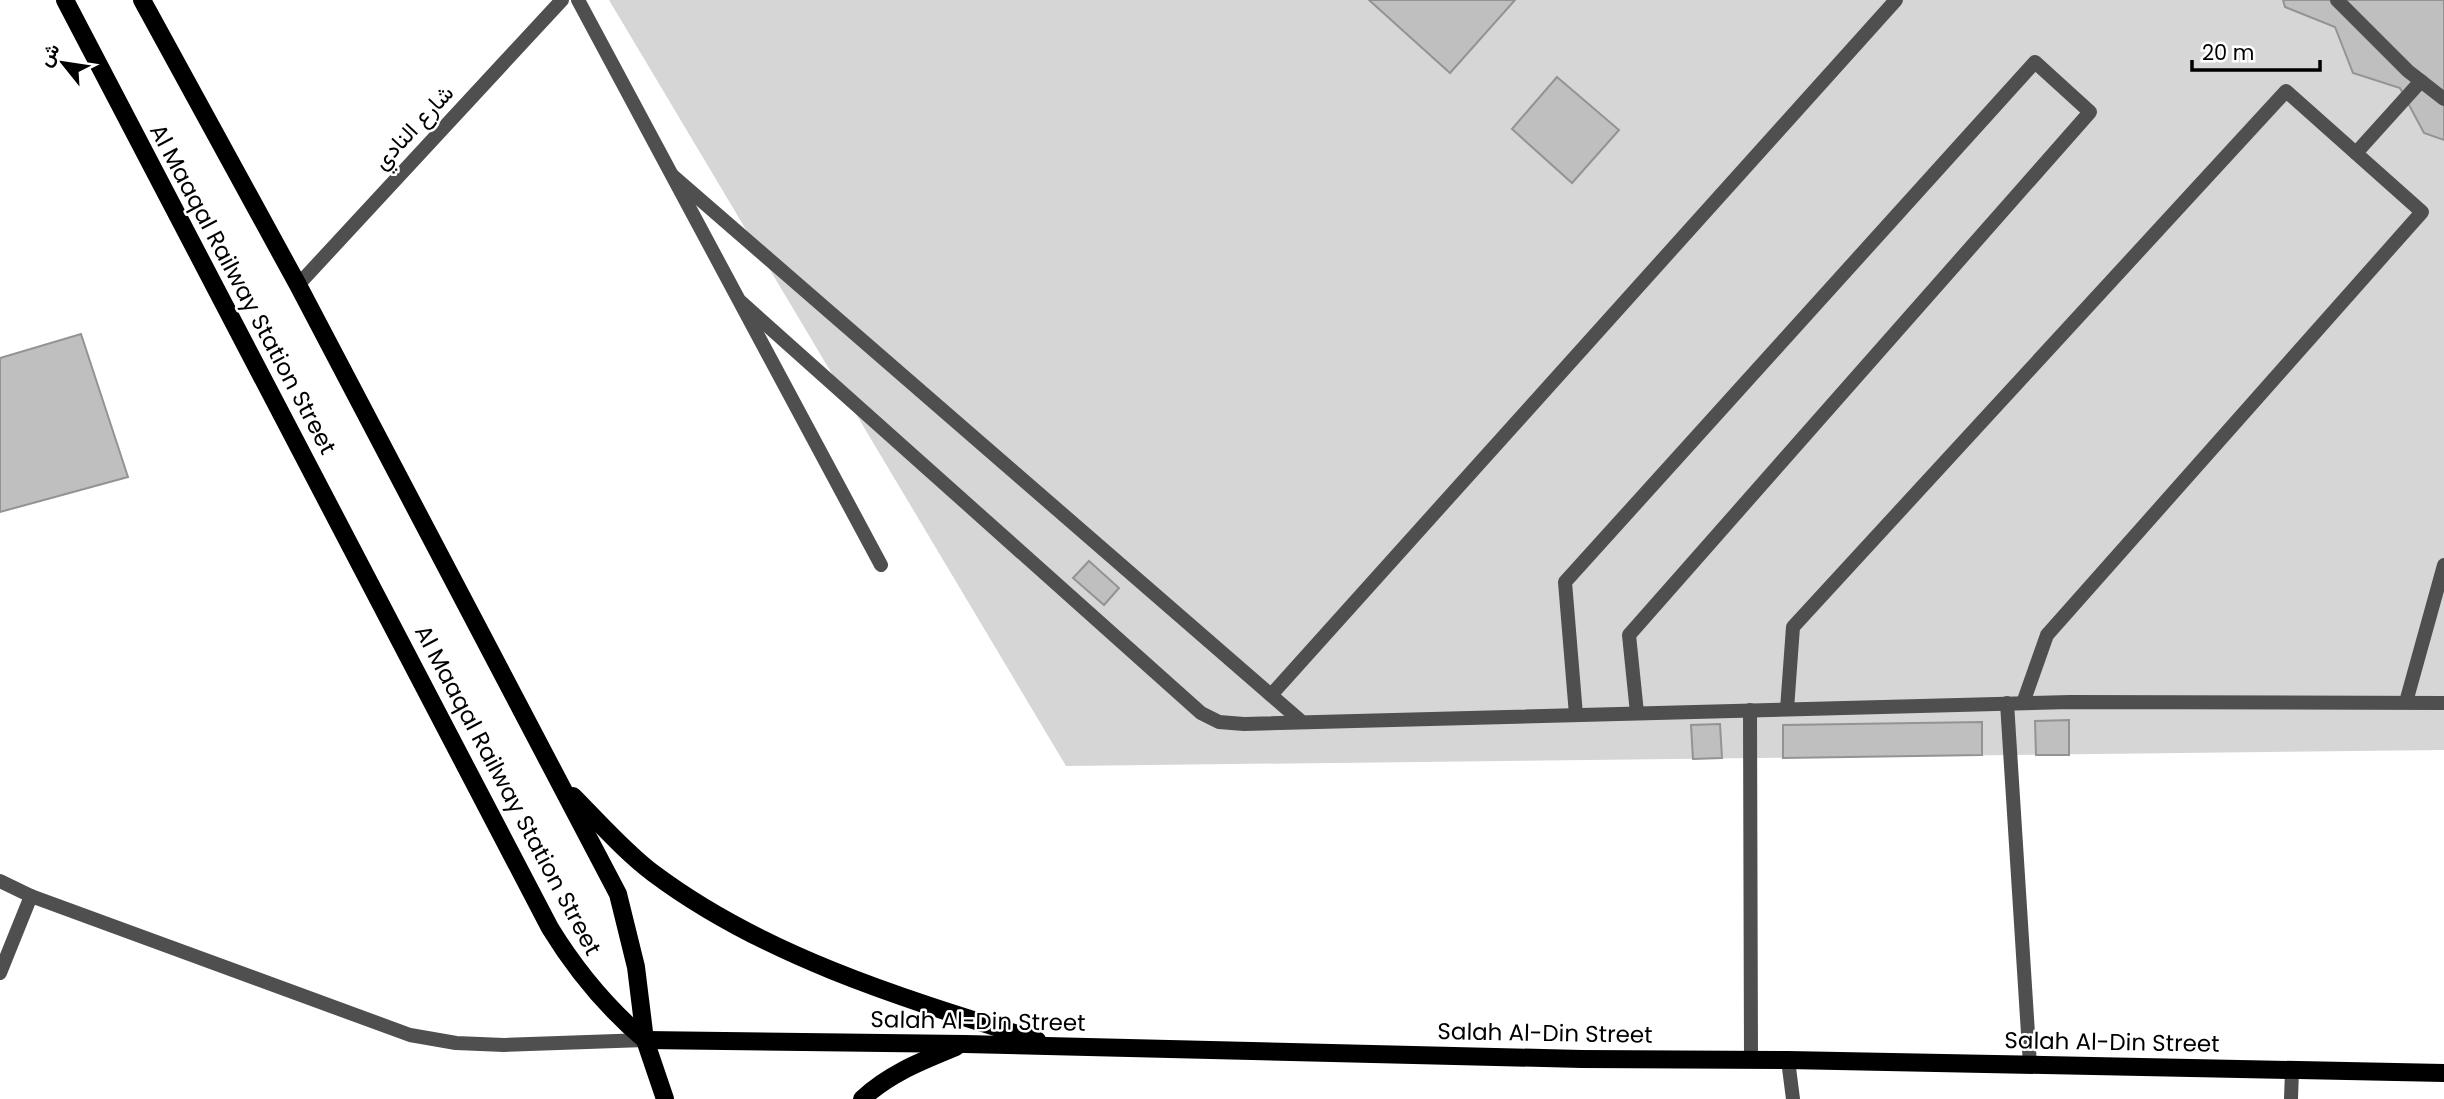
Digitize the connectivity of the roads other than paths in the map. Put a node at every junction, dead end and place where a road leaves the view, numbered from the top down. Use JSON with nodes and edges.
{"nodes":[{"id":1,"x":65,"y":0,"type":"edge"},
{"id":2,"x":142,"y":0,"type":"edge"},
{"id":3,"x":562,"y":0,"type":"edge"},
{"id":4,"x":578,"y":0,"type":"edge"},
{"id":5,"x":1896,"y":0,"type":"edge"},
{"id":6,"x":2337,"y":0,"type":"edge"},
{"id":7,"x":2421,"y":81,"type":"junction"},
{"id":8,"x":2444,"y":99,"type":"edge"},
{"id":9,"x":2356,"y":153,"type":"junction"},
{"id":10,"x":672,"y":175,"type":"junction"},
{"id":11,"x":298,"y":285,"type":"junction"},
{"id":12,"x":740,"y":302,"type":"junction"},
{"id":13,"x":881,"y":565,"type":"dead end"},
{"id":14,"x":2444,"y":565,"type":"edge"},
{"id":15,"x":1271,"y":695,"type":"junction"},
{"id":16,"x":2406,"y":702,"type":"junction"},
{"id":17,"x":2007,"y":703,"type":"junction"},
{"id":18,"x":2024,"y":703,"type":"junction"},
{"id":19,"x":2444,"y":703,"type":"edge"},
{"id":20,"x":1787,"y":709,"type":"junction"},
{"id":21,"x":1750,"y":710,"type":"junction"},
{"id":22,"x":1637,"y":713,"type":"junction"},
{"id":23,"x":1576,"y":715,"type":"junction"},
{"id":24,"x":1302,"y":722,"type":"junction"},
{"id":25,"x":559,"y":782,"type":"junction"},
{"id":26,"x":0,"y":881,"type":"edge"},
{"id":27,"x":31,"y":896,"type":"junction"},
{"id":28,"x":0,"y":974,"type":"edge"},
{"id":29,"x":645,"y":1040,"type":"junction"},
{"id":30,"x":965,"y":1044,"type":"junction"},
{"id":31,"x":1060,"y":1047,"type":"junction"},
{"id":32,"x":1751,"y":1060,"type":"junction"},
{"id":33,"x":1788,"y":1060,"type":"junction"},
{"id":34,"x":2030,"y":1065,"type":"junction"},
{"id":35,"x":2292,"y":1070,"type":"junction"},
{"id":36,"x":2444,"y":1073,"type":"edge"},
{"id":37,"x":665,"y":1099,"type":"edge"},
{"id":38,"x":862,"y":1099,"type":"edge"},
{"id":39,"x":1793,"y":1099,"type":"edge"},
{"id":40,"x":2291,"y":1099,"type":"edge"}],
"edges":[{"from":1,"to":29,"type":"main road","name":"Al Maaqal Railway Station Street"},
{"from":2,"to":11,"type":"main road","name":"Al Maaqal Railway Station Street"},
{"from":3,"to":11,"type":"street","name":"شارع النادي"},
{"from":4,"to":10,"type":"street"},
{"from":5,"to":15,"type":"street"},
{"from":6,"to":7,"type":"street"},
{"from":7,"to":8,"type":"street"},
{"from":7,"to":9,"type":"street"},
{"from":9,"to":18,"type":"street"},
{"from":9,"to":20,"type":"street"},
{"from":10,"to":12,"type":"street"},
{"from":10,"to":15,"type":"street"},
{"from":11,"to":25,"type":"main road","name":"Al Maaqal Railway Station Street"},
{"from":12,"to":13,"type":"street"},
{"from":12,"to":24,"type":"street"},
{"from":14,"to":16,"type":"street"},
{"from":15,"to":24,"type":"street"},
{"from":16,"to":18,"type":"street"},
{"from":16,"to":19,"type":"street"},
{"from":17,"to":18,"type":"street"},
{"from":17,"to":20,"type":"street"},
{"from":17,"to":34,"type":"street"},
{"from":20,"to":21,"type":"street"},
{"from":21,"to":22,"type":"street"},
{"from":21,"to":32,"type":"street"},
{"from":22,"to":23,"type":"street"},
{"from":22,"to":23,"type":"street"},
{"from":23,"to":24,"type":"street"},
{"from":25,"to":29,"type":"main road","name":"Al Maaqal Railway Station Street"},
{"from":25,"to":31,"type":"main road"},
{"from":26,"to":27,"type":"street"},
{"from":27,"to":28,"type":"street"},
{"from":27,"to":29,"type":"street"},
{"from":29,"to":30,"type":"main road","name":"Salah Al-Din Street"},
{"from":29,"to":37,"type":"main road"},
{"from":30,"to":31,"type":"main road","name":"Salah Al-Din Street"},
{"from":30,"to":38,"type":"main road"},
{"from":31,"to":32,"type":"main road","name":"Salah Al-Din Street"},
{"from":32,"to":33,"type":"main road","name":"Salah Al-Din Street"},
{"from":33,"to":34,"type":"main road","name":"Salah Al-Din Street"},
{"from":33,"to":39,"type":"street"},
{"from":34,"to":35,"type":"main road","name":"Salah Al-Din Street"},
{"from":35,"to":36,"type":"main road","name":"Salah Al-Din Street"},
{"from":35,"to":40,"type":"street"}]}
